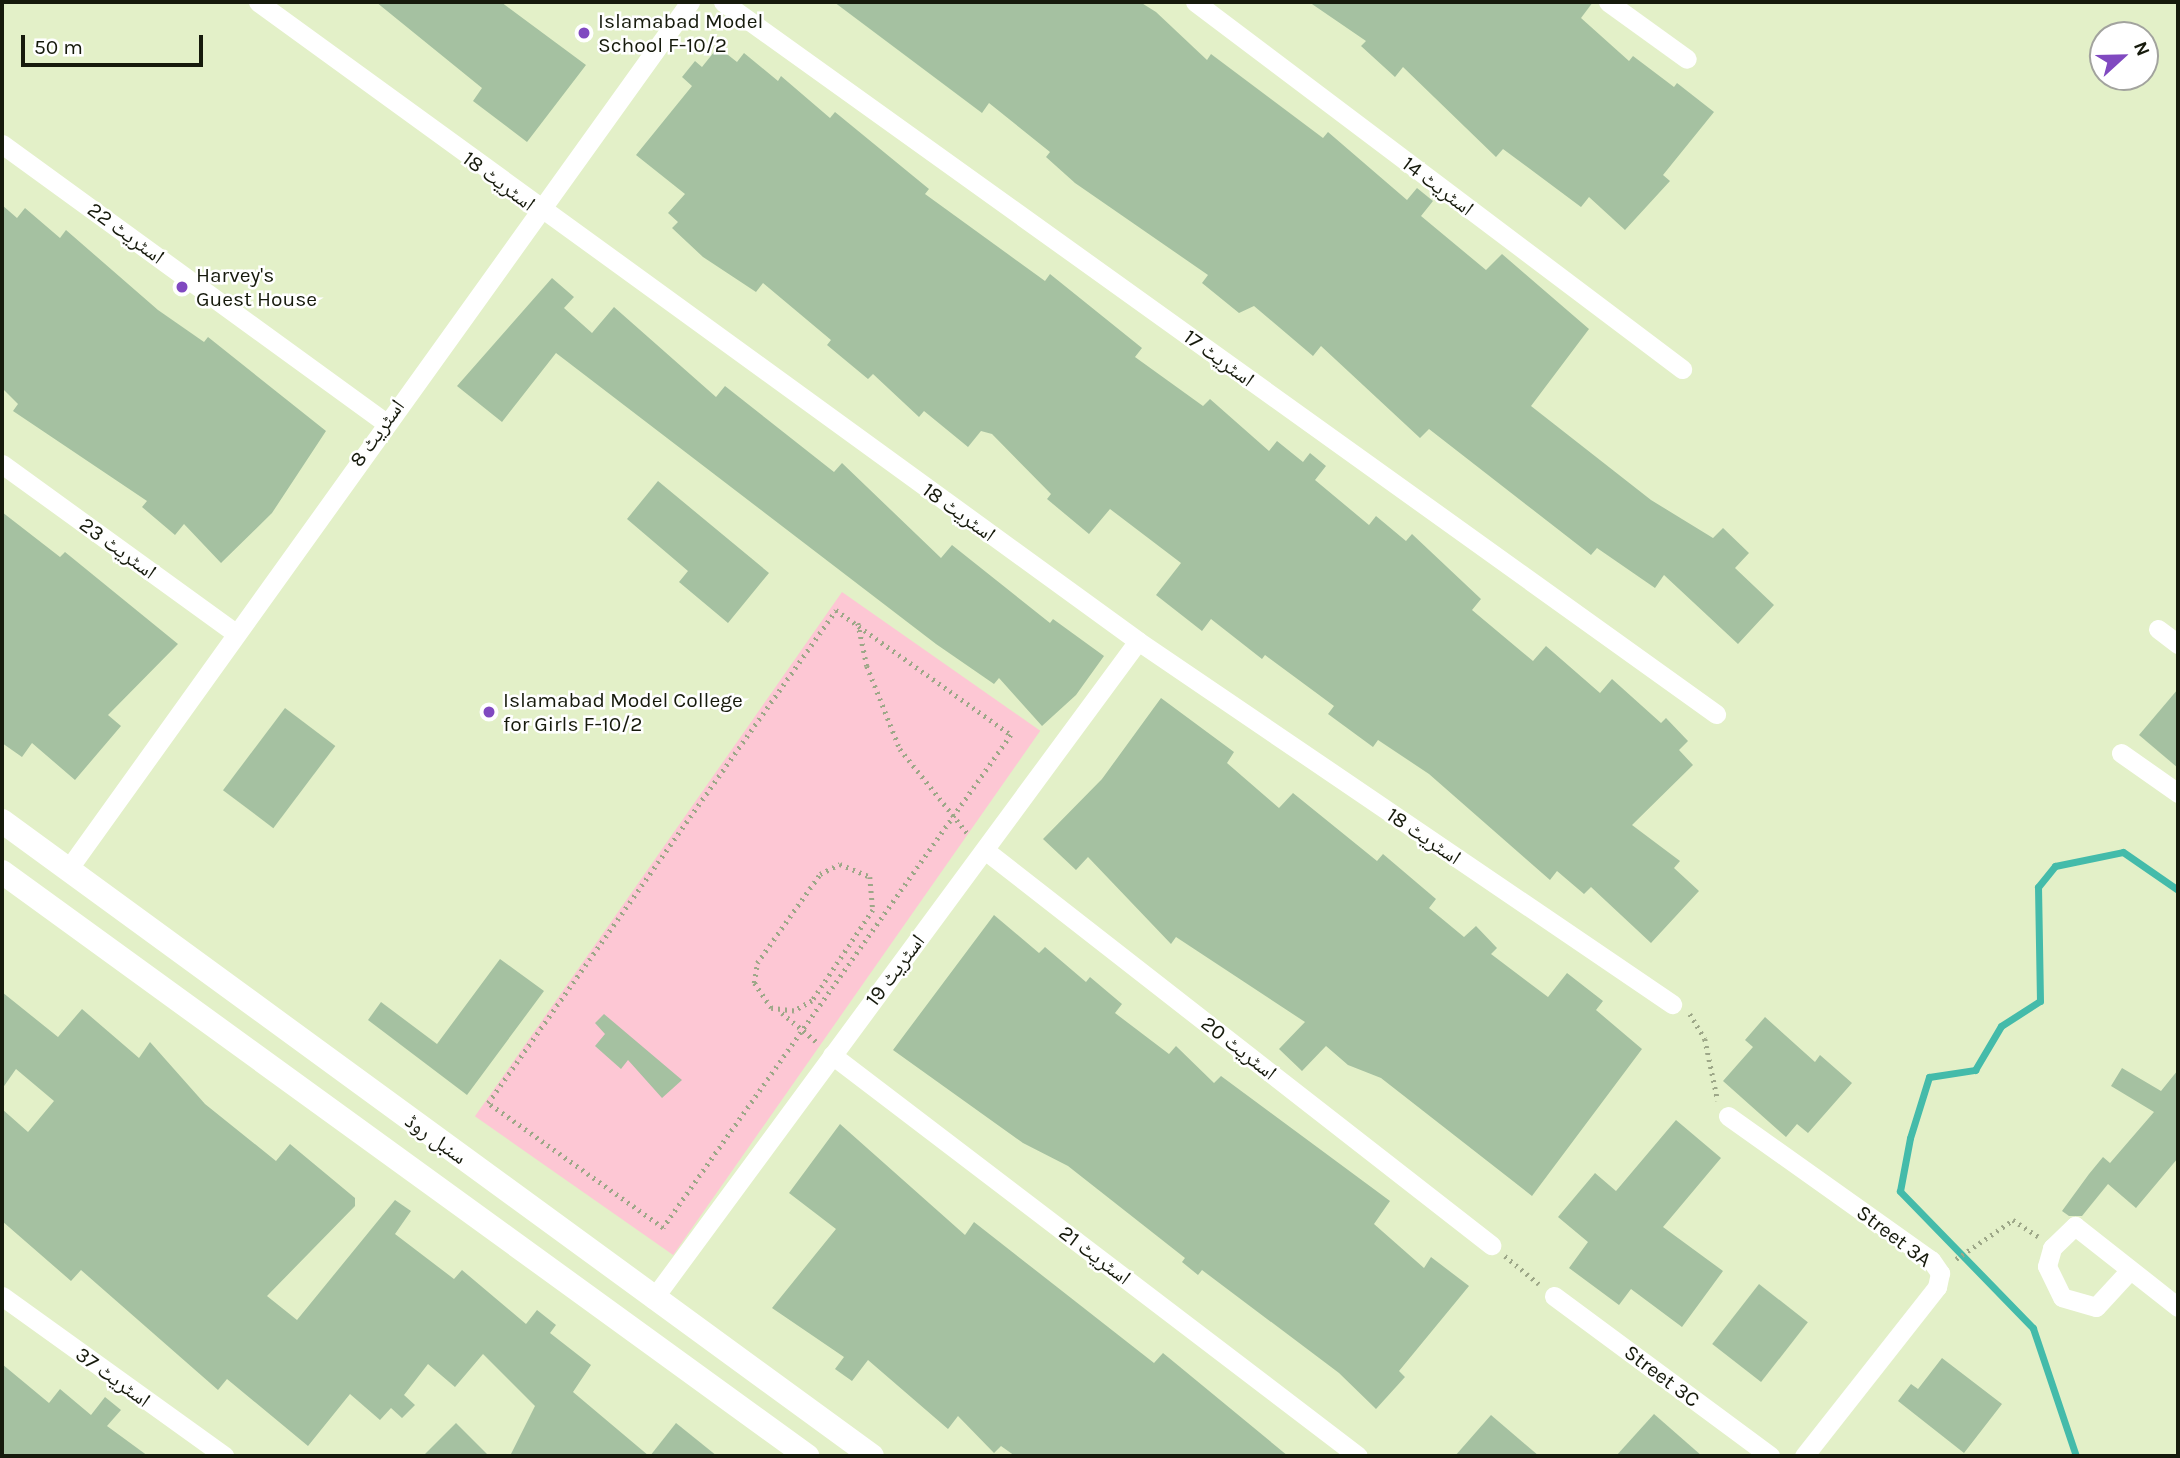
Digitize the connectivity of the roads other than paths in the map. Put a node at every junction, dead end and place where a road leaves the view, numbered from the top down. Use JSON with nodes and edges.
{"nodes":[{"id":1,"x":258,"y":2,"type":"edge"},
{"id":2,"x":690,"y":2,"type":"edge"},
{"id":3,"x":723,"y":2,"type":"edge"},
{"id":4,"x":1195,"y":2,"type":"edge"},
{"id":5,"x":1608,"y":2,"type":"edge"},
{"id":6,"x":1687,"y":59,"type":"dead end"},
{"id":7,"x":2,"y":144,"type":"edge"},
{"id":8,"x":539,"y":210,"type":"junction"},
{"id":9,"x":1682,"y":369,"type":"dead end"},
{"id":10,"x":385,"y":422,"type":"junction"},
{"id":11,"x":2,"y":464,"type":"edge"},
{"id":12,"x":2158,"y":629,"type":"dead end"},
{"id":13,"x":234,"y":632,"type":"junction"},
{"id":14,"x":1138,"y":641,"type":"junction"},
{"id":15,"x":2178,"y":644,"type":"edge"},
{"id":16,"x":1716,"y":714,"type":"dead end"},
{"id":17,"x":2121,"y":753,"type":"dead end"},
{"id":18,"x":2178,"y":793,"type":"edge"},
{"id":19,"x":2,"y":821,"type":"edge"},
{"id":20,"x":986,"y":851,"type":"junction"},
{"id":21,"x":69,"y":868,"type":"junction"},
{"id":22,"x":2,"y":872,"type":"edge"},
{"id":23,"x":1672,"y":1004,"type":"road end"},
{"id":24,"x":832,"y":1055,"type":"junction"},
{"id":25,"x":1728,"y":1116,"type":"road end"},
{"id":26,"x":543,"y":1218,"type":"junction"},
{"id":27,"x":1491,"y":1245,"type":"road end"},
{"id":28,"x":521,"y":1249,"type":"junction"},
{"id":29,"x":2130,"y":1270,"type":"junction"},
{"id":30,"x":2,"y":1296,"type":"edge"},
{"id":31,"x":1554,"y":1296,"type":"road end"},
{"id":32,"x":653,"y":1299,"type":"junction"},
{"id":33,"x":2178,"y":1307,"type":"edge"},
{"id":34,"x":225,"y":1456,"type":"edge"},
{"id":35,"x":807,"y":1456,"type":"edge"},
{"id":36,"x":872,"y":1456,"type":"edge"},
{"id":37,"x":1358,"y":1456,"type":"edge"},
{"id":38,"x":1770,"y":1456,"type":"edge"},
{"id":39,"x":1804,"y":1456,"type":"edge"}],
"edges":[{"from":1,"to":8,"type":"street","name":"اسٹریٹ 18"},
{"from":2,"to":8,"type":"street","name":"اسٹریٹ 8"},
{"from":3,"to":16,"type":"street","name":"اسٹریٹ 17"},
{"from":4,"to":9,"type":"street","name":"اسٹریٹ 14"},
{"from":5,"to":6,"type":"street"},
{"from":7,"to":10,"type":"street","name":"اسٹریٹ 22"},
{"from":8,"to":10,"type":"street","name":"اسٹریٹ 8"},
{"from":8,"to":14,"type":"street","name":"اسٹریٹ 18"},
{"from":10,"to":13,"type":"street","name":"اسٹریٹ 8"},
{"from":11,"to":13,"type":"street","name":"اسٹریٹ 23"},
{"from":12,"to":15,"type":"street"},
{"from":13,"to":21,"type":"street","name":"اسٹریٹ 8"},
{"from":14,"to":20,"type":"street","name":"اسٹریٹ 19"},
{"from":14,"to":23,"type":"street","name":"اسٹریٹ 18"},
{"from":17,"to":18,"type":"street"},
{"from":19,"to":21,"type":"street","name":"سنبل روڈ"},
{"from":20,"to":24,"type":"street","name":"اسٹریٹ 19"},
{"from":20,"to":27,"type":"street","name":"اسٹریٹ 20"},
{"from":21,"to":26,"type":"street","name":"سنبل روڈ"},
{"from":22,"to":28,"type":"street","name":"سنبل روڈ"},
{"from":24,"to":32,"type":"street","name":"اسٹریٹ 19"},
{"from":24,"to":37,"type":"street","name":"اسٹریٹ 21"},
{"from":25,"to":39,"type":"street","name":"Street 3A"},
{"from":26,"to":28,"type":"street"},
{"from":26,"to":32,"type":"street","name":"سنبل روڈ"},
{"from":28,"to":35,"type":"street","name":"سنبل روڈ"},
{"from":29,"to":29,"type":"street"},
{"from":29,"to":33,"type":"street"},
{"from":30,"to":34,"type":"street","name":"اسٹریٹ 37"},
{"from":31,"to":38,"type":"street","name":"Street 3C"},
{"from":32,"to":36,"type":"street","name":"سنبل روڈ"}]}
